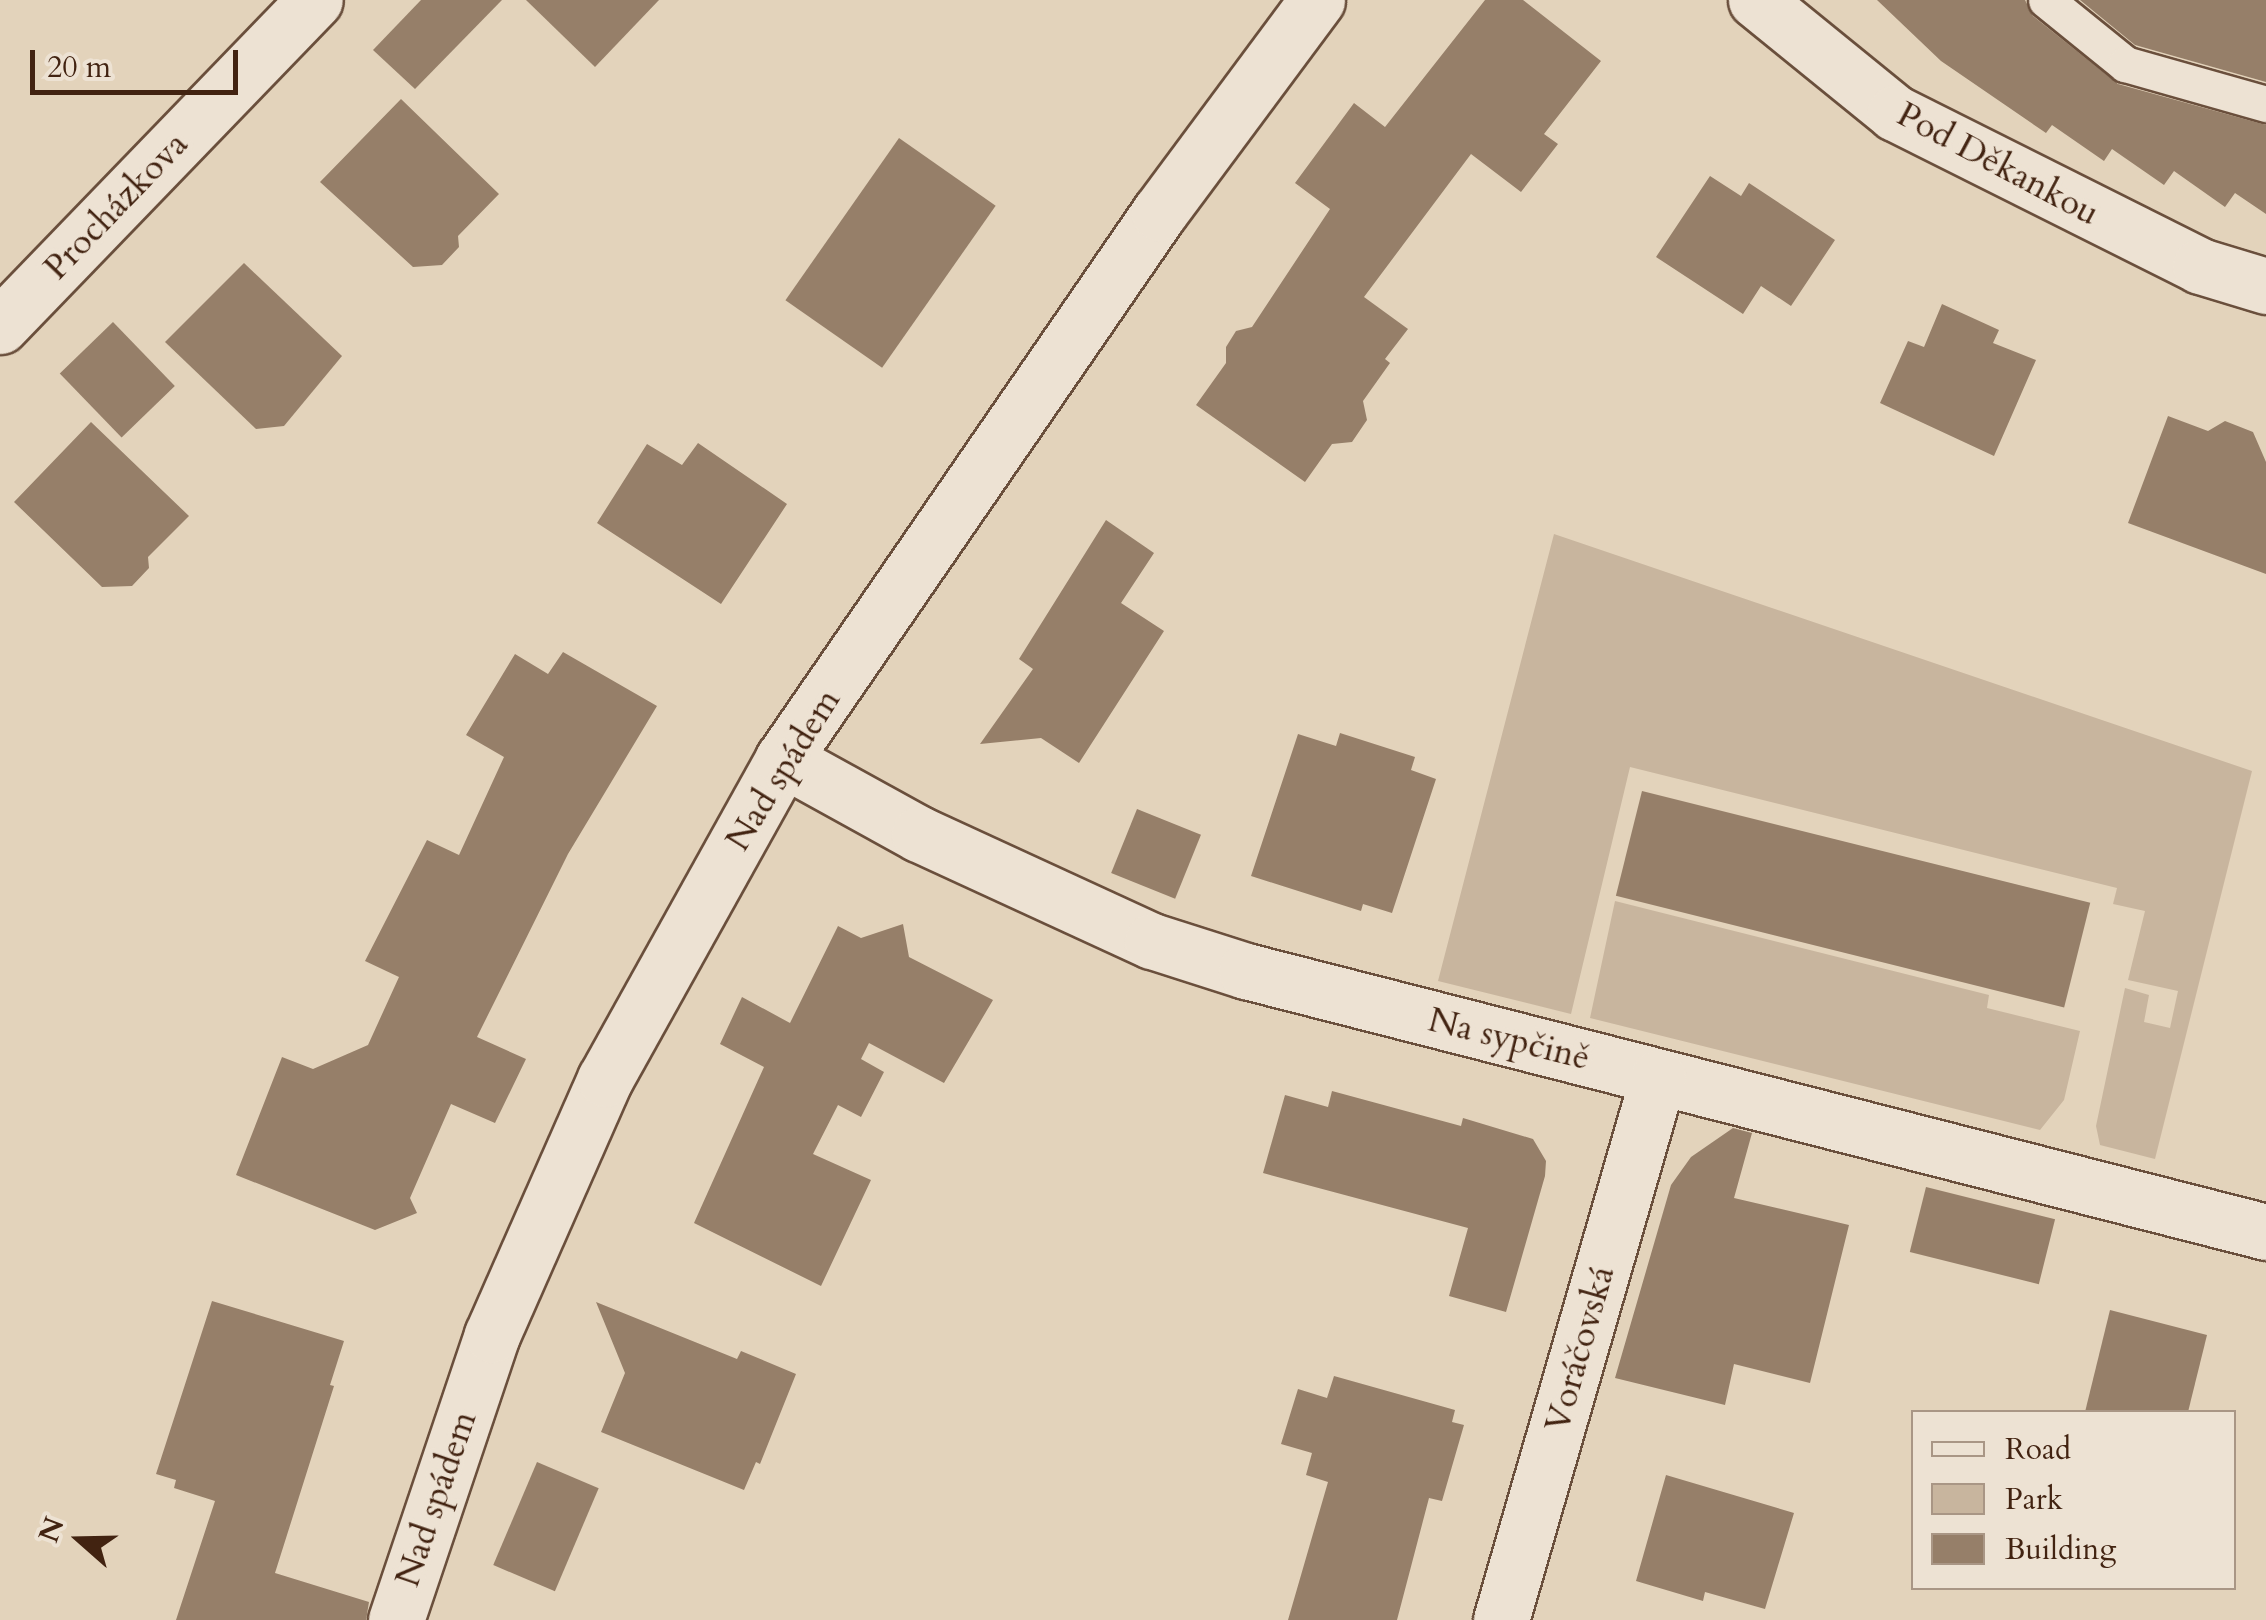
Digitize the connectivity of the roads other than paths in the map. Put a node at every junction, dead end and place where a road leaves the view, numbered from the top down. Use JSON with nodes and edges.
{"nodes":[{"id":1,"x":315,"y":0,"type":"edge"},
{"id":2,"x":1318,"y":0,"type":"edge"},
{"id":3,"x":1756,"y":0,"type":"edge"},
{"id":4,"x":2046,"y":0,"type":"edge"},
{"id":5,"x":2266,"y":104,"type":"edge"},
{"id":6,"x":2266,"y":286,"type":"edge"},
{"id":7,"x":0,"y":326,"type":"edge"},
{"id":8,"x":783,"y":759,"type":"junction"},
{"id":9,"x":1658,"y":1077,"type":"junction"},
{"id":10,"x":2266,"y":1232,"type":"edge"},
{"id":11,"x":396,"y":1620,"type":"edge"},
{"id":12,"x":1501,"y":1620,"type":"edge"}],
"edges":[{"from":1,"to":7,"type":"street","name":"Procházkova"},
{"from":2,"to":8,"type":"street","name":"Nad spádem"},
{"from":3,"to":6,"type":"street","name":"Pod Děkankou"},
{"from":4,"to":5,"type":"lane"},
{"from":8,"to":9,"type":"street","name":"Na sypčině"},
{"from":8,"to":11,"type":"street","name":"Nad spádem"},
{"from":9,"to":10,"type":"street","name":"Na sypčině"},
{"from":9,"to":12,"type":"street","name":"Voráčovská"}]}
